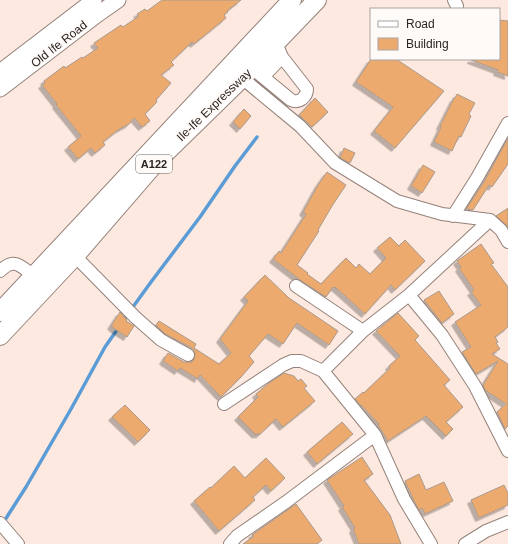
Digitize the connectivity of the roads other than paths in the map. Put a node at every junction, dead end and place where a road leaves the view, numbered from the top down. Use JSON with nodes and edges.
{"nodes":[{"id":1,"x":118,"y":0,"type":"edge"},
{"id":2,"x":292,"y":0,"type":"edge"},
{"id":3,"x":317,"y":0,"type":"edge"},
{"id":4,"x":89,"y":1,"type":"edge"},
{"id":5,"x":279,"y":50,"type":"junction"},
{"id":6,"x":0,"y":72,"type":"edge"},
{"id":7,"x":252,"y":75,"type":"junction"},
{"id":8,"x":0,"y":89,"type":"edge"},
{"id":9,"x":508,"y":123,"type":"edge"},
{"id":10,"x":453,"y":216,"type":"junction"},
{"id":11,"x":490,"y":220,"type":"junction"},
{"id":12,"x":508,"y":242,"type":"edge"},
{"id":13,"x":75,"y":256,"type":"junction"},
{"id":14,"x":0,"y":271,"type":"edge"},
{"id":15,"x":34,"y":276,"type":"junction"},
{"id":16,"x":296,"y":286,"type":"dead end"},
{"id":17,"x":409,"y":295,"type":"junction"},
{"id":18,"x":0,"y":312,"type":"edge"},
{"id":19,"x":363,"y":330,"type":"junction"},
{"id":20,"x":0,"y":336,"type":"edge"},
{"id":21,"x":188,"y":355,"type":"dead end"},
{"id":22,"x":323,"y":371,"type":"junction"},
{"id":23,"x":224,"y":404,"type":"dead end"},
{"id":24,"x":374,"y":435,"type":"junction"},
{"id":25,"x":508,"y":452,"type":"edge"},
{"id":26,"x":508,"y":522,"type":"edge"},
{"id":27,"x":0,"y":523,"type":"edge"},
{"id":28,"x":18,"y":544,"type":"edge"},
{"id":29,"x":230,"y":544,"type":"edge"},
{"id":30,"x":431,"y":544,"type":"edge"},
{"id":31,"x":465,"y":544,"type":"edge"}],
"edges":[{"from":1,"to":8,"type":"main road","name":"Old Ife Road"},
{"from":2,"to":15,"type":"highway","name":"Ile-Ife Expressway","number":"A122"},
{"from":3,"to":5,"type":"highway","name":"Ile-Ife Expressway","number":"A122"},
{"from":4,"to":6,"type":"main road","name":"Old Ife Road"},
{"from":5,"to":7,"type":"highway","name":"Ile-Ife Expressway","number":"A122"},
{"from":5,"to":7,"type":"street"},
{"from":7,"to":10,"type":"street"},
{"from":7,"to":13,"type":"highway","name":"Ile-Ife Expressway","number":"A122"},
{"from":9,"to":10,"type":"street"},
{"from":10,"to":11,"type":"street"},
{"from":11,"to":12,"type":"street"},
{"from":11,"to":17,"type":"street"},
{"from":13,"to":20,"type":"highway","name":"Ile-Ife Expressway","number":"A122"},
{"from":13,"to":21,"type":"street"},
{"from":14,"to":15,"type":"street"},
{"from":15,"to":18,"type":"highway","name":"Ile-Ife Expressway","number":"A122"},
{"from":16,"to":19,"type":"street"},
{"from":17,"to":19,"type":"street"},
{"from":17,"to":25,"type":"street"},
{"from":19,"to":22,"type":"street"},
{"from":22,"to":23,"type":"street"},
{"from":22,"to":24,"type":"street"},
{"from":24,"to":29,"type":"street"},
{"from":24,"to":30,"type":"street"},
{"from":26,"to":31,"type":"street"},
{"from":27,"to":28,"type":"street"}]}
